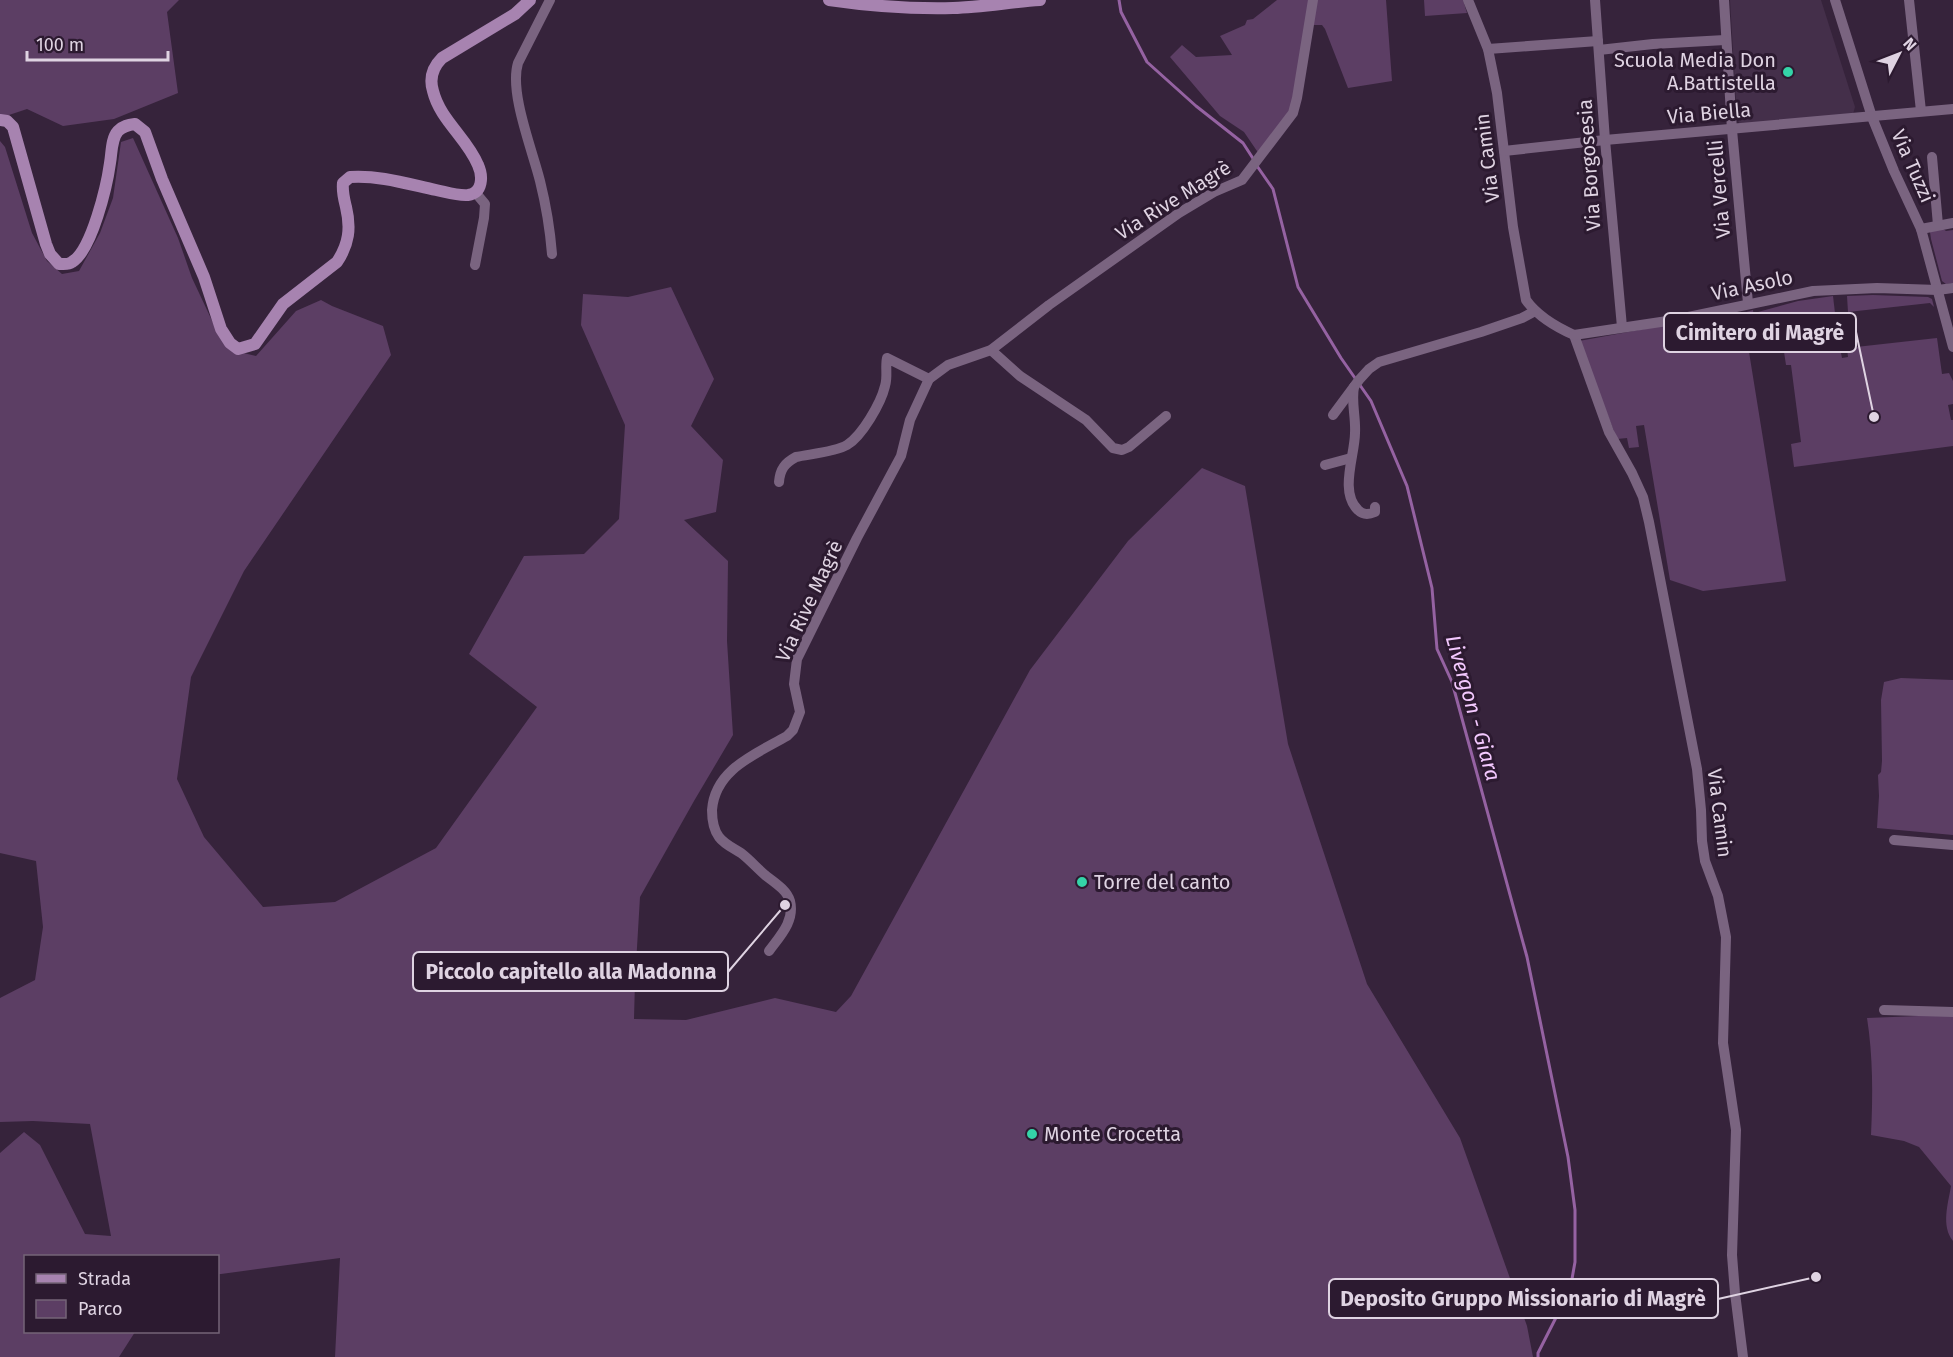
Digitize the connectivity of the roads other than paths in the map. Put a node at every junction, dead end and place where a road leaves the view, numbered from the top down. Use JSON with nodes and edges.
{"nodes":[{"id":1,"x":530,"y":0,"type":"edge"},
{"id":2,"x":550,"y":0,"type":"edge"},
{"id":3,"x":829,"y":0,"type":"edge"},
{"id":4,"x":1040,"y":0,"type":"edge"},
{"id":5,"x":1313,"y":0,"type":"edge"},
{"id":6,"x":1468,"y":0,"type":"edge"},
{"id":7,"x":1595,"y":0,"type":"edge"},
{"id":8,"x":1724,"y":0,"type":"edge"},
{"id":9,"x":1835,"y":0,"type":"edge"},
{"id":10,"x":1909,"y":0,"type":"edge"},
{"id":11,"x":1725,"y":40,"type":"junction"},
{"id":12,"x":1599,"y":46,"type":"junction"},
{"id":13,"x":1488,"y":49,"type":"junction"},
{"id":14,"x":1953,"y":109,"type":"edge"},
{"id":15,"x":1922,"y":111,"type":"junction"},
{"id":16,"x":1872,"y":117,"type":"junction"},
{"id":17,"x":0,"y":120,"type":"edge"},
{"id":18,"x":1732,"y":130,"type":"junction"},
{"id":19,"x":1605,"y":140,"type":"junction"},
{"id":20,"x":1504,"y":152,"type":"junction"},
{"id":21,"x":1932,"y":157,"type":"dead end"},
{"id":22,"x":475,"y":192,"type":"junction"},
{"id":23,"x":1953,"y":223,"type":"edge"},
{"id":24,"x":1938,"y":225,"type":"junction"},
{"id":25,"x":1922,"y":229,"type":"junction"},
{"id":26,"x":552,"y":254,"type":"dead end"},
{"id":27,"x":475,"y":265,"type":"dead end"},
{"id":28,"x":1953,"y":288,"type":"edge"},
{"id":29,"x":1938,"y":290,"type":"junction"},
{"id":30,"x":1748,"y":303,"type":"junction"},
{"id":31,"x":1535,"y":311,"type":"junction"},
{"id":32,"x":1622,"y":327,"type":"junction"},
{"id":33,"x":1574,"y":335,"type":"junction"},
{"id":34,"x":1953,"y":347,"type":"edge"},
{"id":35,"x":991,"y":350,"type":"junction"},
{"id":36,"x":929,"y":379,"type":"junction"},
{"id":37,"x":1354,"y":386,"type":"junction"},
{"id":38,"x":1334,"y":415,"type":"dead end"},
{"id":39,"x":1167,"y":416,"type":"dead end"},
{"id":40,"x":1352,"y":458,"type":"junction"},
{"id":41,"x":1325,"y":465,"type":"dead end"},
{"id":42,"x":779,"y":482,"type":"dead end"},
{"id":43,"x":1375,"y":507,"type":"dead end"},
{"id":44,"x":1894,"y":840,"type":"dead end"},
{"id":45,"x":1953,"y":845,"type":"edge"},
{"id":46,"x":770,"y":951,"type":"dead end"},
{"id":47,"x":1884,"y":1010,"type":"dead end"},
{"id":48,"x":1953,"y":1011,"type":"edge"},
{"id":49,"x":1743,"y":1357,"type":"edge"}],
"edges":[{"from":1,"to":22,"type":"main road"},
{"from":2,"to":26,"type":"street"},
{"from":3,"to":4,"type":"main road"},
{"from":5,"to":35,"type":"street","name":"Via Rive Magrè"},
{"from":6,"to":13,"type":"street","name":"Via Camin"},
{"from":7,"to":12,"type":"street","name":"Via Borgosesia"},
{"from":8,"to":11,"type":"street","name":"Via Vercelli"},
{"from":9,"to":16,"type":"street","name":"Via Tuzzi"},
{"from":10,"to":15,"type":"street"},
{"from":11,"to":12,"type":"street"},
{"from":11,"to":18,"type":"street","name":"Via Vercelli"},
{"from":12,"to":13,"type":"street"},
{"from":12,"to":19,"type":"street","name":"Via Borgosesia"},
{"from":13,"to":20,"type":"street","name":"Via Camin"},
{"from":14,"to":15,"type":"street","name":"Via Biella"},
{"from":15,"to":16,"type":"street","name":"Via Biella"},
{"from":16,"to":18,"type":"street","name":"Via Biella"},
{"from":16,"to":25,"type":"street","name":"Via Tuzzi"},
{"from":17,"to":22,"type":"main road"},
{"from":18,"to":19,"type":"street","name":"Via Biella"},
{"from":18,"to":30,"type":"street","name":"Via Vercelli"},
{"from":19,"to":20,"type":"street","name":"Via Biella"},
{"from":19,"to":32,"type":"street","name":"Via Borgosesia"},
{"from":20,"to":31,"type":"street","name":"Via Camin"},
{"from":21,"to":24,"type":"street"},
{"from":22,"to":27,"type":"street"},
{"from":23,"to":24,"type":"street"},
{"from":24,"to":25,"type":"street"},
{"from":25,"to":29,"type":"street","name":"Via Tuzzi"},
{"from":28,"to":29,"type":"street","name":"Via Asolo"},
{"from":29,"to":30,"type":"street","name":"Via Asolo"},
{"from":29,"to":34,"type":"street","name":"Via Tuzzi"},
{"from":30,"to":32,"type":"street","name":"Via Asolo"},
{"from":31,"to":33,"type":"street"},
{"from":31,"to":37,"type":"street"},
{"from":32,"to":33,"type":"street","name":"Via Asolo"},
{"from":33,"to":49,"type":"street","name":"Via Camin"},
{"from":35,"to":36,"type":"street","name":"Via Rive Magrè"},
{"from":35,"to":39,"type":"street"},
{"from":36,"to":42,"type":"street"},
{"from":36,"to":46,"type":"street","name":"Via Rive Magrè"},
{"from":37,"to":38,"type":"street"},
{"from":37,"to":40,"type":"street"},
{"from":40,"to":41,"type":"street"},
{"from":40,"to":43,"type":"street"},
{"from":44,"to":45,"type":"street"},
{"from":47,"to":48,"type":"street"}]}
